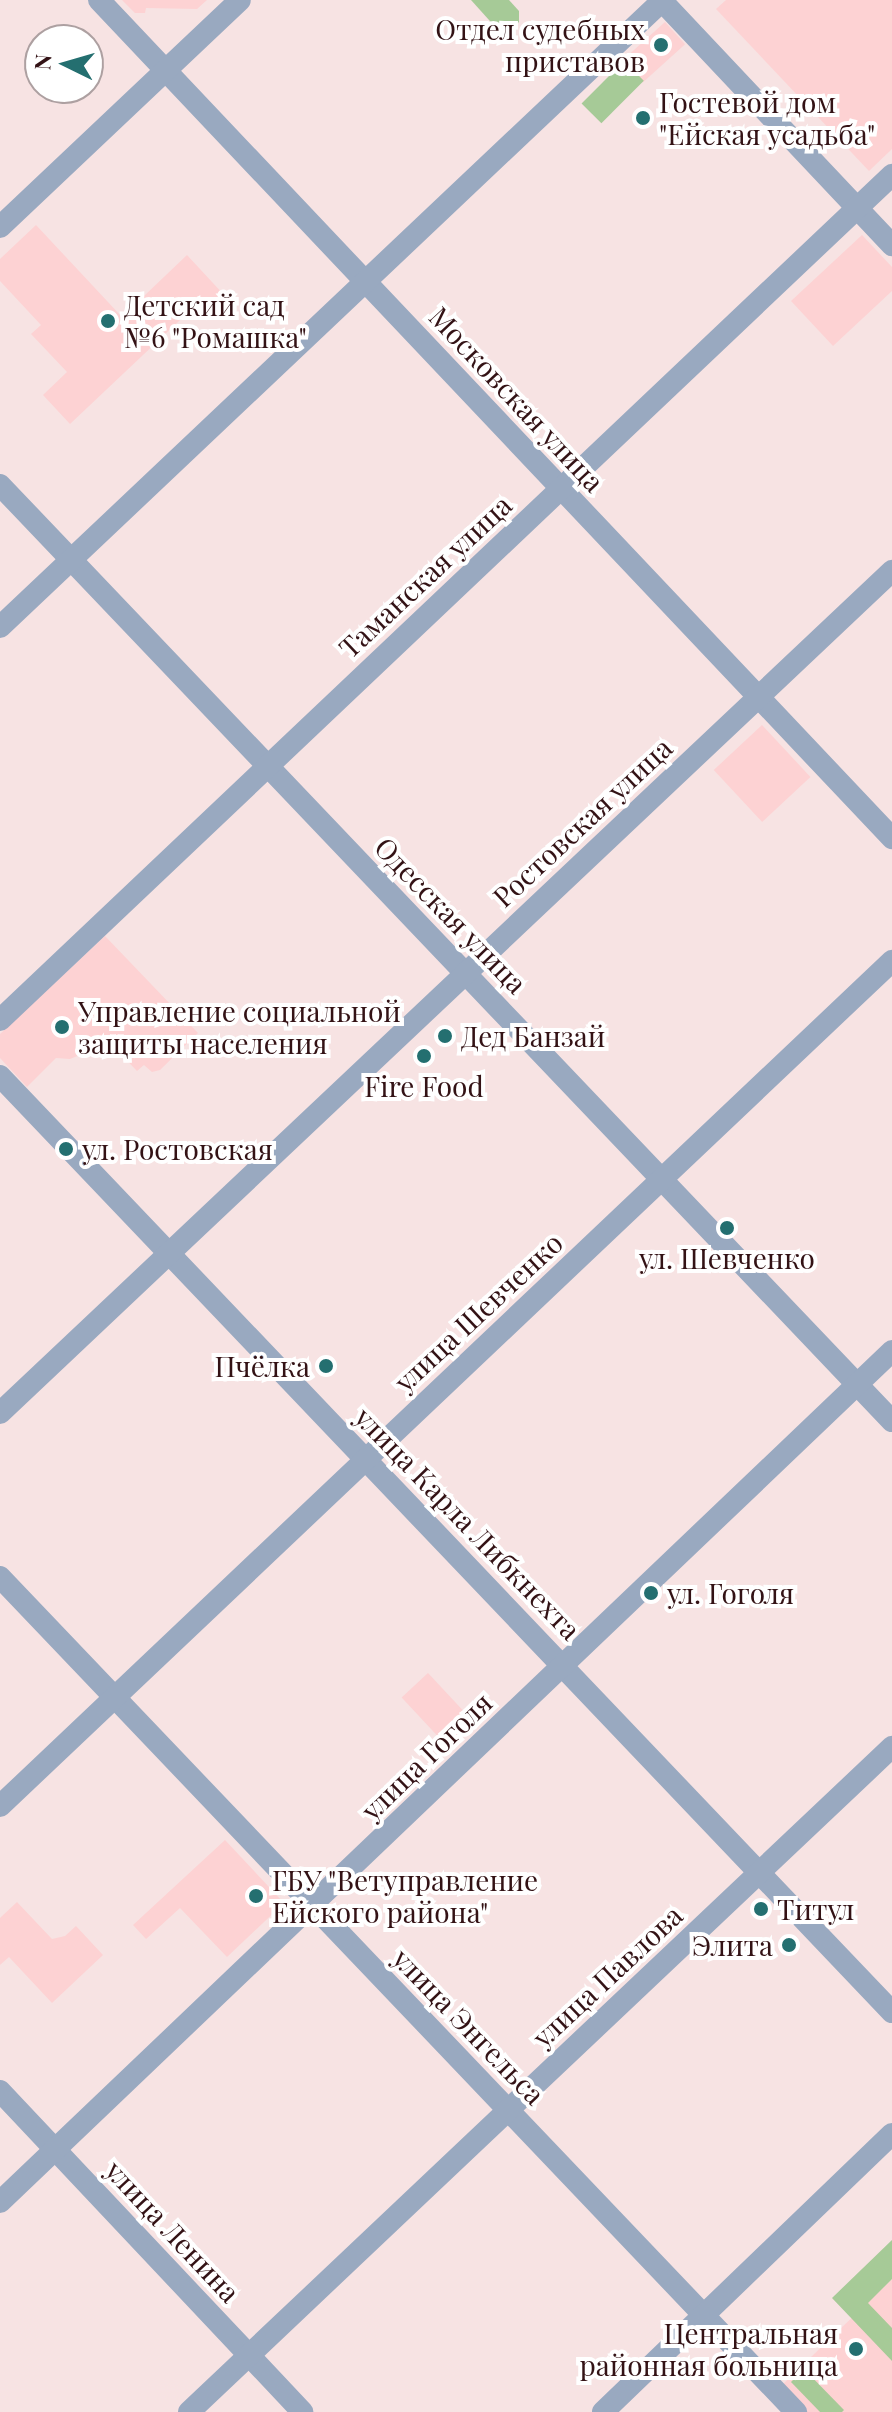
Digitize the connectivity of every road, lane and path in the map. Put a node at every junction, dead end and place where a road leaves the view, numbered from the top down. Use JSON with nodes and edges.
{"nodes":[{"id":1,"x":99,"y":0,"type":"edge"},
{"id":2,"x":240,"y":0,"type":"edge"},
{"id":3,"x":661,"y":0,"type":"edge"},
{"id":4,"x":165,"y":71,"type":"junction"},
{"id":5,"x":892,"y":175,"type":"edge"},
{"id":6,"x":857,"y":208,"type":"junction"},
{"id":7,"x":0,"y":227,"type":"edge"},
{"id":8,"x":892,"y":245,"type":"edge"},
{"id":9,"x":365,"y":282,"type":"junction"},
{"id":10,"x":0,"y":485,"type":"edge"},
{"id":11,"x":561,"y":489,"type":"junction"},
{"id":12,"x":71,"y":560,"type":"junction"},
{"id":13,"x":892,"y":571,"type":"edge"},
{"id":14,"x":0,"y":627,"type":"edge"},
{"id":15,"x":758,"y":697,"type":"junction"},
{"id":16,"x":268,"y":766,"type":"junction"},
{"id":17,"x":892,"y":838,"type":"edge"},
{"id":18,"x":892,"y":961,"type":"edge"},
{"id":19,"x":465,"y":973,"type":"junction"},
{"id":20,"x":0,"y":1020,"type":"edge"},
{"id":21,"x":0,"y":1076,"type":"edge"},
{"id":22,"x":662,"y":1180,"type":"junction"},
{"id":23,"x":169,"y":1253,"type":"junction"},
{"id":24,"x":892,"y":1351,"type":"edge"},
{"id":25,"x":857,"y":1384,"type":"junction"},
{"id":26,"x":0,"y":1413,"type":"edge"},
{"id":27,"x":892,"y":1421,"type":"edge"},
{"id":28,"x":366,"y":1460,"type":"junction"},
{"id":29,"x":0,"y":1577,"type":"edge"},
{"id":30,"x":563,"y":1667,"type":"junction"},
{"id":31,"x":114,"y":1697,"type":"junction"},
{"id":32,"x":892,"y":1747,"type":"edge"},
{"id":33,"x":0,"y":1806,"type":"edge"},
{"id":34,"x":760,"y":1873,"type":"junction"},
{"id":35,"x":313,"y":1905,"type":"junction"},
{"id":36,"x":892,"y":2012,"type":"edge"},
{"id":37,"x":0,"y":2091,"type":"edge"},
{"id":38,"x":508,"y":2110,"type":"junction"},
{"id":39,"x":892,"y":2134,"type":"edge"},
{"id":40,"x":55,"y":2150,"type":"junction"},
{"id":41,"x":0,"y":2202,"type":"edge"},
{"id":42,"x":704,"y":2315,"type":"junction"},
{"id":43,"x":249,"y":2355,"type":"junction"},
{"id":44,"x":189,"y":2412,"type":"edge"},
{"id":45,"x":303,"y":2412,"type":"edge"},
{"id":46,"x":603,"y":2412,"type":"edge"},
{"id":47,"x":796,"y":2412,"type":"edge"}],
"edges":[{"from":1,"to":4,"type":"street","name":"Московская улица"},
{"from":2,"to":4,"type":"street"},
{"from":3,"to":6,"type":"street"},
{"from":3,"to":9,"type":"street"},
{"from":4,"to":7,"type":"street"},
{"from":4,"to":9,"type":"street","name":"Московская улица"},
{"from":5,"to":6,"type":"street","name":"Таманская улица"},
{"from":6,"to":8,"type":"street"},
{"from":6,"to":11,"type":"street","name":"Таманская улица"},
{"from":9,"to":11,"type":"street","name":"Московская улица"},
{"from":9,"to":12,"type":"street"},
{"from":10,"to":12,"type":"street","name":"Одесская улица"},
{"from":11,"to":15,"type":"street","name":"Московская улица"},
{"from":11,"to":16,"type":"street","name":"Таманская улица"},
{"from":12,"to":14,"type":"street"},
{"from":12,"to":16,"type":"street","name":"Одесская улица"},
{"from":13,"to":15,"type":"street","name":"Ростовская улица"},
{"from":15,"to":17,"type":"street","name":"Московская улица"},
{"from":15,"to":19,"type":"street","name":"Ростовская улица"},
{"from":16,"to":19,"type":"street","name":"Одесская улица"},
{"from":16,"to":20,"type":"street","name":"Таманская улица"},
{"from":18,"to":22,"type":"street","name":"улица Шевченко"},
{"from":19,"to":22,"type":"street","name":"Одесская улица"},
{"from":19,"to":23,"type":"street","name":"Ростовская улица"},
{"from":21,"to":23,"type":"street","name":"улица Карла Либкнехта"},
{"from":22,"to":25,"type":"street","name":"Одесская улица"},
{"from":22,"to":28,"type":"street","name":"улица Шевченко"},
{"from":23,"to":26,"type":"street","name":"Ростовская улица"},
{"from":23,"to":28,"type":"street","name":"улица Карла Либкнехта"},
{"from":24,"to":25,"type":"street","name":"улица Гоголя"},
{"from":25,"to":27,"type":"street","name":"Одесская улица"},
{"from":25,"to":30,"type":"street","name":"улица Гоголя"},
{"from":28,"to":30,"type":"street","name":"улица Карла Либкнехта"},
{"from":28,"to":31,"type":"street","name":"улица Шевченко"},
{"from":29,"to":31,"type":"street","name":"улица Энгельса"},
{"from":30,"to":34,"type":"street","name":"улица Карла Либкнехта"},
{"from":30,"to":35,"type":"street","name":"улица Гоголя"},
{"from":31,"to":33,"type":"street","name":"улица Шевченко"},
{"from":31,"to":35,"type":"street","name":"улица Энгельса"},
{"from":32,"to":34,"type":"street","name":"улица Павлова"},
{"from":34,"to":36,"type":"street","name":"улица Карла Либкнехта"},
{"from":34,"to":38,"type":"street","name":"улица Павлова"},
{"from":35,"to":38,"type":"street","name":"улица Энгельса"},
{"from":35,"to":40,"type":"street","name":"улица Гоголя"},
{"from":37,"to":40,"type":"street","name":"улица Ленина"},
{"from":38,"to":42,"type":"street","name":"улица Энгельса"},
{"from":38,"to":43,"type":"street","name":"улица Павлова"},
{"from":39,"to":42,"type":"street"},
{"from":40,"to":41,"type":"street","name":"улица Гоголя"},
{"from":40,"to":43,"type":"street","name":"улица Ленина"},
{"from":42,"to":46,"type":"street"},
{"from":42,"to":47,"type":"street","name":"улица Энгельса"},
{"from":43,"to":44,"type":"street","name":"улица Павлова"},
{"from":43,"to":45,"type":"street","name":"улица Ленина"}]}
